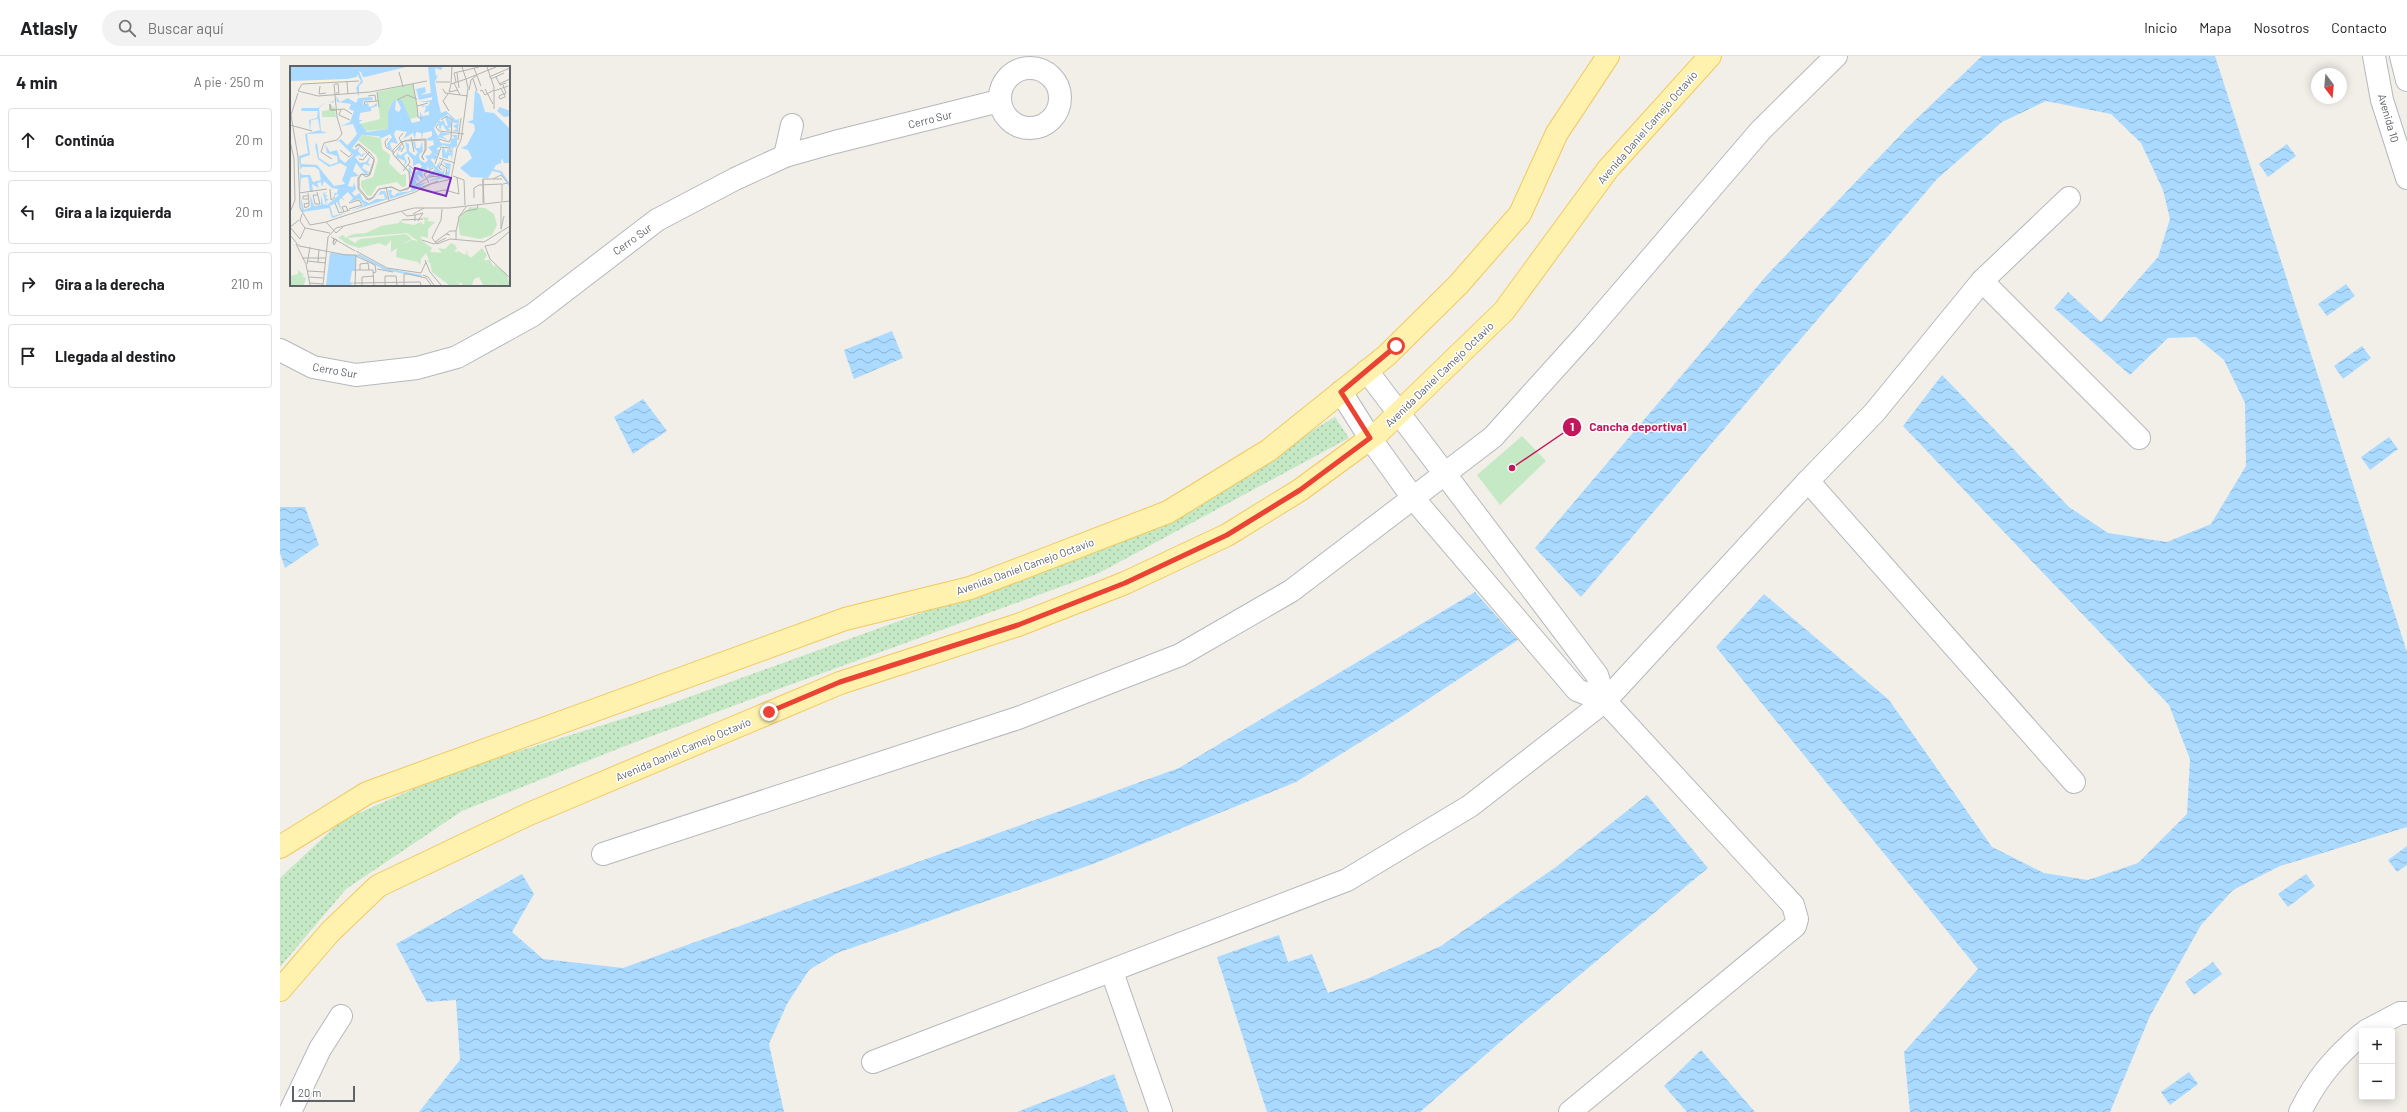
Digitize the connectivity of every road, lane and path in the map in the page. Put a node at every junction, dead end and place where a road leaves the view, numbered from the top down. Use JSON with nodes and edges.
{"nodes":[{"id":1,"x":1608,"y":56,"type":"edge"},
{"id":2,"x":1710,"y":56,"type":"edge"},
{"id":3,"x":1836,"y":56,"type":"edge"},
{"id":4,"x":2374,"y":56,"type":"edge"},
{"id":5,"x":2401,"y":56,"type":"edge"},
{"id":6,"x":2407,"y":80,"type":"edge"},
{"id":7,"x":999,"y":101,"type":"dead end"},
{"id":8,"x":792,"y":125,"type":"dead end"},
{"id":9,"x":785,"y":156,"type":"junction"},
{"id":10,"x":2405,"y":168,"type":"edge"},
{"id":11,"x":2069,"y":198,"type":"dead end"},
{"id":12,"x":1982,"y":281,"type":"junction"},
{"id":13,"x":280,"y":350,"type":"edge"},
{"id":14,"x":1367,"y":371,"type":"junction"},
{"id":15,"x":1341,"y":392,"type":"junction"},
{"id":16,"x":1399,"y":413,"type":"junction"},
{"id":17,"x":1370,"y":438,"type":"junction"},
{"id":18,"x":2139,"y":438,"type":"dead end"},
{"id":19,"x":1444,"y":474,"type":"junction"},
{"id":20,"x":1808,"y":481,"type":"junction"},
{"id":21,"x":1413,"y":498,"type":"junction"},
{"id":22,"x":1605,"y":701,"type":"junction"},
{"id":23,"x":2074,"y":782,"type":"dead end"},
{"id":24,"x":280,"y":847,"type":"edge"},
{"id":25,"x":603,"y":854,"type":"dead end"},
{"id":26,"x":1112,"y":972,"type":"junction"},
{"id":27,"x":280,"y":990,"type":"edge"},
{"id":28,"x":2407,"y":1013,"type":"edge"},
{"id":29,"x":341,"y":1016,"type":"dead end"},
{"id":30,"x":2372,"y":1028,"type":"edge"},
{"id":31,"x":2359,"y":1037,"type":"edge"},
{"id":32,"x":873,"y":1062,"type":"dead end"},
{"id":33,"x":290,"y":1112,"type":"edge"},
{"id":34,"x":1161,"y":1112,"type":"edge"},
{"id":35,"x":1570,"y":1112,"type":"edge"},
{"id":36,"x":2300,"y":1112,"type":"edge"}],
"edges":[{"from":1,"to":14,"type":"main road","name":"Avenida Daniel Camejo Octavio"},
{"from":2,"to":16,"type":"main road","name":"Avenida Daniel Camejo Octavio"},
{"from":3,"to":19,"type":"street"},
{"from":4,"to":10,"type":"street","name":"Avenida 10"},
{"from":5,"to":6,"type":"street"},
{"from":7,"to":9,"type":"street","name":"Cerro Sur"},
{"from":8,"to":9,"type":"street"},
{"from":9,"to":13,"type":"street","name":"Cerro Sur"},
{"from":11,"to":12,"type":"street"},
{"from":12,"to":18,"type":"street"},
{"from":12,"to":20,"type":"street"},
{"from":14,"to":15,"type":"main road","name":"Avenida Daniel Camejo Octavio"},
{"from":14,"to":16,"type":"street"},
{"from":15,"to":17,"type":"street"},
{"from":15,"to":24,"type":"main road","name":"Avenida Daniel Camejo Octavio"},
{"from":16,"to":17,"type":"main road","name":"Avenida Daniel Camejo Octavio"},
{"from":16,"to":19,"type":"street"},
{"from":17,"to":21,"type":"street"},
{"from":17,"to":27,"type":"main road","name":"Avenida Daniel Camejo Octavio"},
{"from":19,"to":21,"type":"street"},
{"from":19,"to":22,"type":"street"},
{"from":20,"to":22,"type":"street"},
{"from":20,"to":23,"type":"street"},
{"from":21,"to":22,"type":"street"},
{"from":21,"to":25,"type":"street"},
{"from":22,"to":26,"type":"street"},
{"from":22,"to":35,"type":"street"},
{"from":26,"to":32,"type":"street"},
{"from":26,"to":34,"type":"street"},
{"from":28,"to":30,"type":"street"},
{"from":29,"to":33,"type":"street"},
{"from":31,"to":36,"type":"street"}]}
